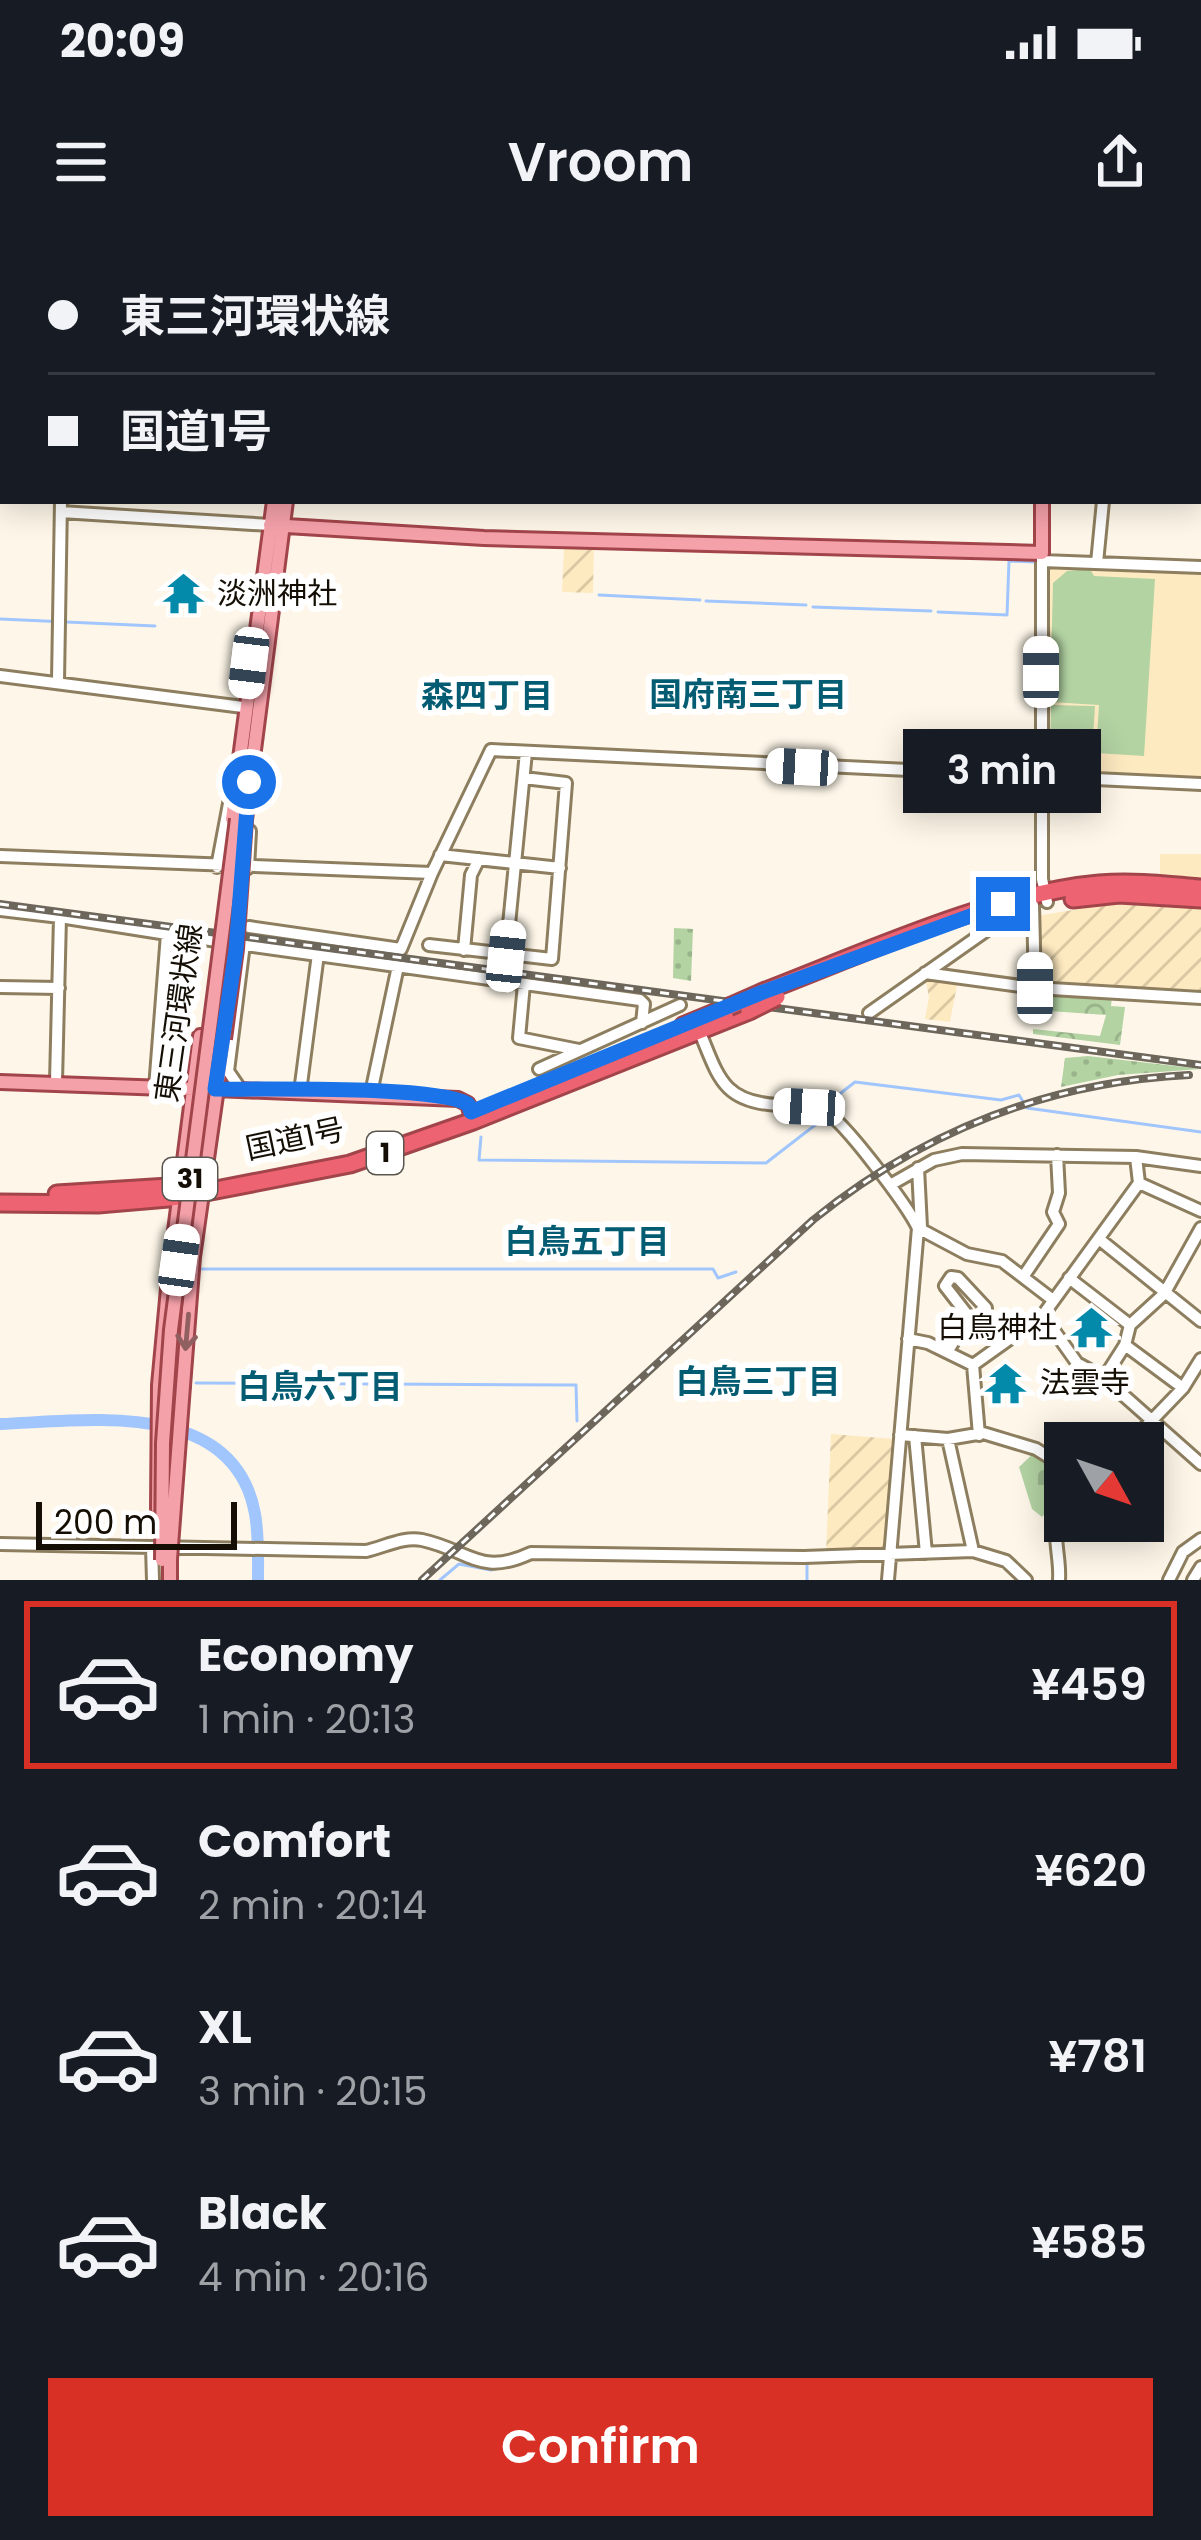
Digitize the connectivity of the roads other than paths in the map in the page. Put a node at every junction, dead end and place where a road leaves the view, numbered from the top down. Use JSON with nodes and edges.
{"nodes":[{"id":1,"x":274,"y":504,"type":"edge"},
{"id":2,"x":285,"y":504,"type":"edge"},
{"id":3,"x":1042,"y":504,"type":"edge"},
{"id":4,"x":1103,"y":504,"type":"edge"},
{"id":5,"x":61,"y":507,"type":"edge"},
{"id":6,"x":277,"y":526,"type":"junction"},
{"id":7,"x":1042,"y":557,"type":"junction"},
{"id":8,"x":1096,"y":563,"type":"junction"},
{"id":9,"x":1201,"y":567,"type":"edge"},
{"id":10,"x":264,"y":632,"type":"junction"},
{"id":11,"x":0,"y":676,"type":"edge"},
{"id":12,"x":58,"y":681,"type":"junction"},
{"id":13,"x":250,"y":708,"type":"junction"},
{"id":14,"x":526,"y":752,"type":"junction"},
{"id":15,"x":1042,"y":776,"type":"junction"},
{"id":16,"x":524,"y":778,"type":"junction"},
{"id":17,"x":1201,"y":784,"type":"edge"},
{"id":18,"x":238,"y":820,"type":"junction"},
{"id":19,"x":440,"y":855,"type":"junction"},
{"id":20,"x":0,"y":856,"type":"edge"},
{"id":21,"x":479,"y":860,"type":"junction"},
{"id":22,"x":515,"y":863,"type":"junction"},
{"id":23,"x":217,"y":867,"type":"junction"},
{"id":24,"x":248,"y":868,"type":"junction"},
{"id":25,"x":560,"y":868,"type":"junction"},
{"id":26,"x":432,"y":874,"type":"junction"},
{"id":27,"x":1201,"y":888,"type":"edge"},
{"id":28,"x":1201,"y":899,"type":"edge"},
{"id":29,"x":1042,"y":900,"type":"junction"},
{"id":30,"x":0,"y":910,"type":"edge"},
{"id":31,"x":1005,"y":912,"type":"junction"},
{"id":32,"x":60,"y":917,"type":"junction"},
{"id":33,"x":248,"y":927,"type":"dead end"},
{"id":34,"x":167,"y":934,"type":"junction"},
{"id":35,"x":244,"y":944,"type":"junction"},
{"id":36,"x":429,"y":945,"type":"dead end"},
{"id":37,"x":464,"y":950,"type":"junction"},
{"id":38,"x":318,"y":954,"type":"junction"},
{"id":39,"x":506,"y":956,"type":"junction"},
{"id":40,"x":398,"y":966,"type":"junction"},
{"id":41,"x":925,"y":973,"type":"junction"},
{"id":42,"x":524,"y":984,"type":"junction"},
{"id":43,"x":0,"y":987,"type":"edge"},
{"id":44,"x":58,"y":988,"type":"junction"},
{"id":45,"x":1035,"y":988,"type":"junction"},
{"id":46,"x":770,"y":995,"type":"junction"},
{"id":47,"x":1201,"y":998,"type":"edge"},
{"id":48,"x":680,"y":1005,"type":"dead end"},
{"id":49,"x":869,"y":1013,"type":"dead end"},
{"id":50,"x":642,"y":1023,"type":"junction"},
{"id":51,"x":698,"y":1026,"type":"junction"},
{"id":52,"x":580,"y":1051,"type":"junction"},
{"id":53,"x":539,"y":1069,"type":"dead end"},
{"id":54,"x":0,"y":1082,"type":"edge"},
{"id":55,"x":56,"y":1082,"type":"junction"},
{"id":56,"x":155,"y":1088,"type":"junction"},
{"id":57,"x":194,"y":1089,"type":"junction"},
{"id":58,"x":215,"y":1089,"type":"junction"},
{"id":59,"x":241,"y":1090,"type":"junction"},
{"id":60,"x":300,"y":1092,"type":"junction"},
{"id":61,"x":371,"y":1093,"type":"junction"},
{"id":62,"x":472,"y":1117,"type":"junction"},
{"id":63,"x":1057,"y":1155,"type":"junction"},
{"id":64,"x":1136,"y":1157,"type":"junction"},
{"id":65,"x":1201,"y":1166,"type":"edge"},
{"id":66,"x":918,"y":1168,"type":"junction"},
{"id":67,"x":1139,"y":1184,"type":"junction"},
{"id":68,"x":890,"y":1185,"type":"junction"},
{"id":69,"x":202,"y":1190,"type":"junction"},
{"id":70,"x":180,"y":1192,"type":"junction"},
{"id":71,"x":0,"y":1198,"type":"edge"},
{"id":72,"x":1201,"y":1211,"type":"edge"},
{"id":73,"x":1201,"y":1228,"type":"edge"},
{"id":74,"x":920,"y":1229,"type":"junction"},
{"id":75,"x":1099,"y":1239,"type":"junction"},
{"id":76,"x":972,"y":1254,"type":"junction"},
{"id":77,"x":951,"y":1277,"type":"junction"},
{"id":78,"x":1023,"y":1277,"type":"junction"},
{"id":79,"x":1069,"y":1278,"type":"junction"},
{"id":80,"x":1164,"y":1294,"type":"junction"},
{"id":81,"x":1053,"y":1300,"type":"junction"},
{"id":82,"x":1043,"y":1315,"type":"junction"},
{"id":83,"x":1201,"y":1321,"type":"edge"},
{"id":84,"x":973,"y":1322,"type":"junction"},
{"id":85,"x":1130,"y":1324,"type":"junction"},
{"id":86,"x":908,"y":1339,"type":"junction"},
{"id":87,"x":1125,"y":1345,"type":"junction"},
{"id":88,"x":947,"y":1352,"type":"junction"},
{"id":89,"x":1201,"y":1359,"type":"edge"},
{"id":90,"x":973,"y":1365,"type":"junction"},
{"id":91,"x":1104,"y":1378,"type":"junction"},
{"id":92,"x":1183,"y":1388,"type":"junction"},
{"id":93,"x":1152,"y":1419,"type":"junction"},
{"id":94,"x":1149,"y":1422,"type":"edge"},
{"id":95,"x":900,"y":1435,"type":"junction"},
{"id":96,"x":979,"y":1435,"type":"junction"},
{"id":97,"x":915,"y":1436,"type":"junction"},
{"id":98,"x":948,"y":1439,"type":"junction"},
{"id":99,"x":1044,"y":1456,"type":"edge"},
{"id":100,"x":1201,"y":1464,"type":"edge"},
{"id":101,"x":1201,"y":1539,"type":"edge"},
{"id":102,"x":1054,"y":1542,"type":"edge"},
{"id":103,"x":0,"y":1544,"type":"edge"},
{"id":104,"x":157,"y":1544,"type":"junction"},
{"id":105,"x":973,"y":1552,"type":"junction"},
{"id":106,"x":926,"y":1553,"type":"junction"},
{"id":107,"x":890,"y":1556,"type":"junction"},
{"id":108,"x":166,"y":1560,"type":"junction"},
{"id":109,"x":1201,"y":1567,"type":"edge"},
{"id":110,"x":153,"y":1580,"type":"edge"},
{"id":111,"x":166,"y":1580,"type":"edge"},
{"id":112,"x":888,"y":1580,"type":"edge"},
{"id":113,"x":1025,"y":1580,"type":"edge"},
{"id":114,"x":1059,"y":1580,"type":"edge"},
{"id":115,"x":1169,"y":1580,"type":"edge"},
{"id":116,"x":1193,"y":1580,"type":"edge"}],
"edges":[{"from":1,"to":6,"type":"main road","name":"東三河環状線","number":"31"},
{"from":2,"to":6,"type":"main road","name":"東三河環状線","number":"31"},
{"from":3,"to":7,"type":"main road"},
{"from":4,"to":8,"type":"street"},
{"from":5,"to":6,"type":"street"},
{"from":5,"to":12,"type":"street"},
{"from":6,"to":7,"type":"main road"},
{"from":6,"to":10,"type":"main road","name":"東三河環状線","number":"31"},
{"from":7,"to":8,"type":"street"},
{"from":7,"to":15,"type":"street"},
{"from":8,"to":9,"type":"street"},
{"from":10,"to":13,"type":"main road","name":"東三河環状線","number":"31"},
{"from":10,"to":24,"type":"street"},
{"from":11,"to":12,"type":"street"},
{"from":12,"to":13,"type":"street"},
{"from":13,"to":18,"type":"main road","name":"東三河環状線","number":"31"},
{"from":13,"to":18,"type":"main road","name":"東三河環状線","number":"31"},
{"from":13,"to":23,"type":"street"},
{"from":14,"to":15,"type":"street"},
{"from":14,"to":16,"type":"street"},
{"from":14,"to":19,"type":"street"},
{"from":15,"to":17,"type":"street"},
{"from":15,"to":29,"type":"street"},
{"from":16,"to":22,"type":"street"},
{"from":16,"to":25,"type":"street"},
{"from":18,"to":57,"type":"main road","name":"東三河環状線","number":"31","bridge":true},
{"from":18,"to":58,"type":"main road","name":"東三河環状線","number":"31","bridge":true},
{"from":18,"to":104,"type":"main road","name":"東三河環状線","number":"31","bridge":true},
{"from":19,"to":21,"type":"street"},
{"from":19,"to":26,"type":"street"},
{"from":20,"to":23,"type":"street"},
{"from":21,"to":22,"type":"street"},
{"from":21,"to":37,"type":"street"},
{"from":22,"to":25,"type":"street"},
{"from":22,"to":39,"type":"street"},
{"from":23,"to":24,"type":"street"},
{"from":24,"to":26,"type":"street"},
{"from":25,"to":39,"type":"street"},
{"from":26,"to":33,"type":"street"},
{"from":27,"to":29,"type":"highway","name":"国道1号","number":"1"},
{"from":28,"to":29,"type":"highway","name":"国道1号","number":"1"},
{"from":29,"to":31,"type":"highway","name":"国道1号","number":"1"},
{"from":29,"to":45,"type":"street"},
{"from":29,"to":46,"type":"highway","name":"国道1号","number":"1"},
{"from":30,"to":32,"type":"street"},
{"from":31,"to":41,"type":"street"},
{"from":31,"to":46,"type":"highway","name":"国道1号","number":"1"},
{"from":32,"to":34,"type":"street"},
{"from":32,"to":44,"type":"street"},
{"from":34,"to":35,"type":"street"},
{"from":34,"to":56,"type":"street"},
{"from":35,"to":38,"type":"street"},
{"from":35,"to":59,"type":"street"},
{"from":36,"to":37,"type":"street"},
{"from":37,"to":39,"type":"street"},
{"from":38,"to":40,"type":"street"},
{"from":38,"to":60,"type":"street"},
{"from":40,"to":42,"type":"street"},
{"from":40,"to":61,"type":"street"},
{"from":41,"to":45,"type":"street"},
{"from":41,"to":49,"type":"street"},
{"from":42,"to":50,"type":"street"},
{"from":42,"to":52,"type":"street"},
{"from":43,"to":44,"type":"street"},
{"from":44,"to":55,"type":"street"},
{"from":45,"to":47,"type":"street"},
{"from":46,"to":51,"type":"highway","name":"国道1号","number":"1","bridge":true},
{"from":46,"to":51,"type":"highway","name":"国道1号","number":"1","bridge":true},
{"from":48,"to":50,"type":"street"},
{"from":50,"to":52,"type":"street"},
{"from":51,"to":62,"type":"highway","name":"国道1号","number":"1"},
{"from":51,"to":68,"type":"street"},
{"from":52,"to":53,"type":"street"},
{"from":54,"to":55,"type":"main road"},
{"from":55,"to":56,"type":"main road"},
{"from":56,"to":57,"type":"main road"},
{"from":57,"to":70,"type":"main road","name":"東三河環状線","number":"31"},
{"from":58,"to":59,"type":"main road"},
{"from":58,"to":69,"type":"main road","name":"東三河環状線","number":"31"},
{"from":59,"to":60,"type":"main road"},
{"from":60,"to":61,"type":"main road"},
{"from":61,"to":62,"type":"main road"},
{"from":62,"to":69,"type":"highway","name":"国道1号","number":"1"},
{"from":63,"to":64,"type":"street"},
{"from":63,"to":66,"type":"street"},
{"from":63,"to":78,"type":"street"},
{"from":64,"to":65,"type":"street"},
{"from":64,"to":67,"type":"street"},
{"from":66,"to":68,"type":"street"},
{"from":66,"to":74,"type":"street"},
{"from":67,"to":72,"type":"street"},
{"from":67,"to":75,"type":"street"},
{"from":68,"to":74,"type":"street"},
{"from":69,"to":70,"type":"highway","name":"国道1号","number":"1"},
{"from":69,"to":108,"type":"main road","name":"東三河環状線","number":"31","one_way":true,"bridge":true},
{"from":70,"to":71,"type":"highway","name":"国道1号","number":"1"},
{"from":70,"to":104,"type":"main road","name":"東三河環状線","number":"31","bridge":true},
{"from":73,"to":80,"type":"street"},
{"from":74,"to":76,"type":"street"},
{"from":74,"to":86,"type":"street"},
{"from":75,"to":79,"type":"street"},
{"from":75,"to":80,"type":"street"},
{"from":76,"to":77,"type":"street"},
{"from":76,"to":78,"type":"street"},
{"from":77,"to":84,"type":"street"},
{"from":77,"to":84,"type":"street"},
{"from":78,"to":81,"type":"street"},
{"from":79,"to":81,"type":"street"},
{"from":79,"to":85,"type":"street"},
{"from":80,"to":83,"type":"street"},
{"from":80,"to":85,"type":"street"},
{"from":81,"to":82,"type":"street"},
{"from":82,"to":90,"type":"street"},
{"from":82,"to":91,"type":"street"},
{"from":84,"to":88,"type":"street"},
{"from":85,"to":87,"type":"street"},
{"from":86,"to":88,"type":"street"},
{"from":86,"to":95,"type":"street"},
{"from":87,"to":91,"type":"street"},
{"from":87,"to":92,"type":"street"},
{"from":88,"to":90,"type":"street"},
{"from":89,"to":92,"type":"street"},
{"from":90,"to":96,"type":"street"},
{"from":91,"to":93,"type":"street"},
{"from":92,"to":93,"type":"street"},
{"from":93,"to":94,"type":"street"},
{"from":93,"to":100,"type":"street"},
{"from":95,"to":97,"type":"street"},
{"from":95,"to":107,"type":"street"},
{"from":96,"to":98,"type":"street"},
{"from":96,"to":99,"type":"street"},
{"from":97,"to":98,"type":"street"},
{"from":97,"to":106,"type":"street"},
{"from":98,"to":105,"type":"street"},
{"from":101,"to":115,"type":"street"},
{"from":102,"to":114,"type":"street"},
{"from":103,"to":104,"type":"street"},
{"from":104,"to":107,"type":"street"},
{"from":104,"to":108,"type":"main road","name":"東三河環状線","number":"31","bridge":true},
{"from":104,"to":110,"type":"street"},
{"from":105,"to":106,"type":"street"},
{"from":105,"to":113,"type":"street"},
{"from":106,"to":107,"type":"street"},
{"from":107,"to":112,"type":"street"},
{"from":108,"to":111,"type":"main road","name":"東三河環状線","number":"31"},
{"from":109,"to":116,"type":"street"}]}
